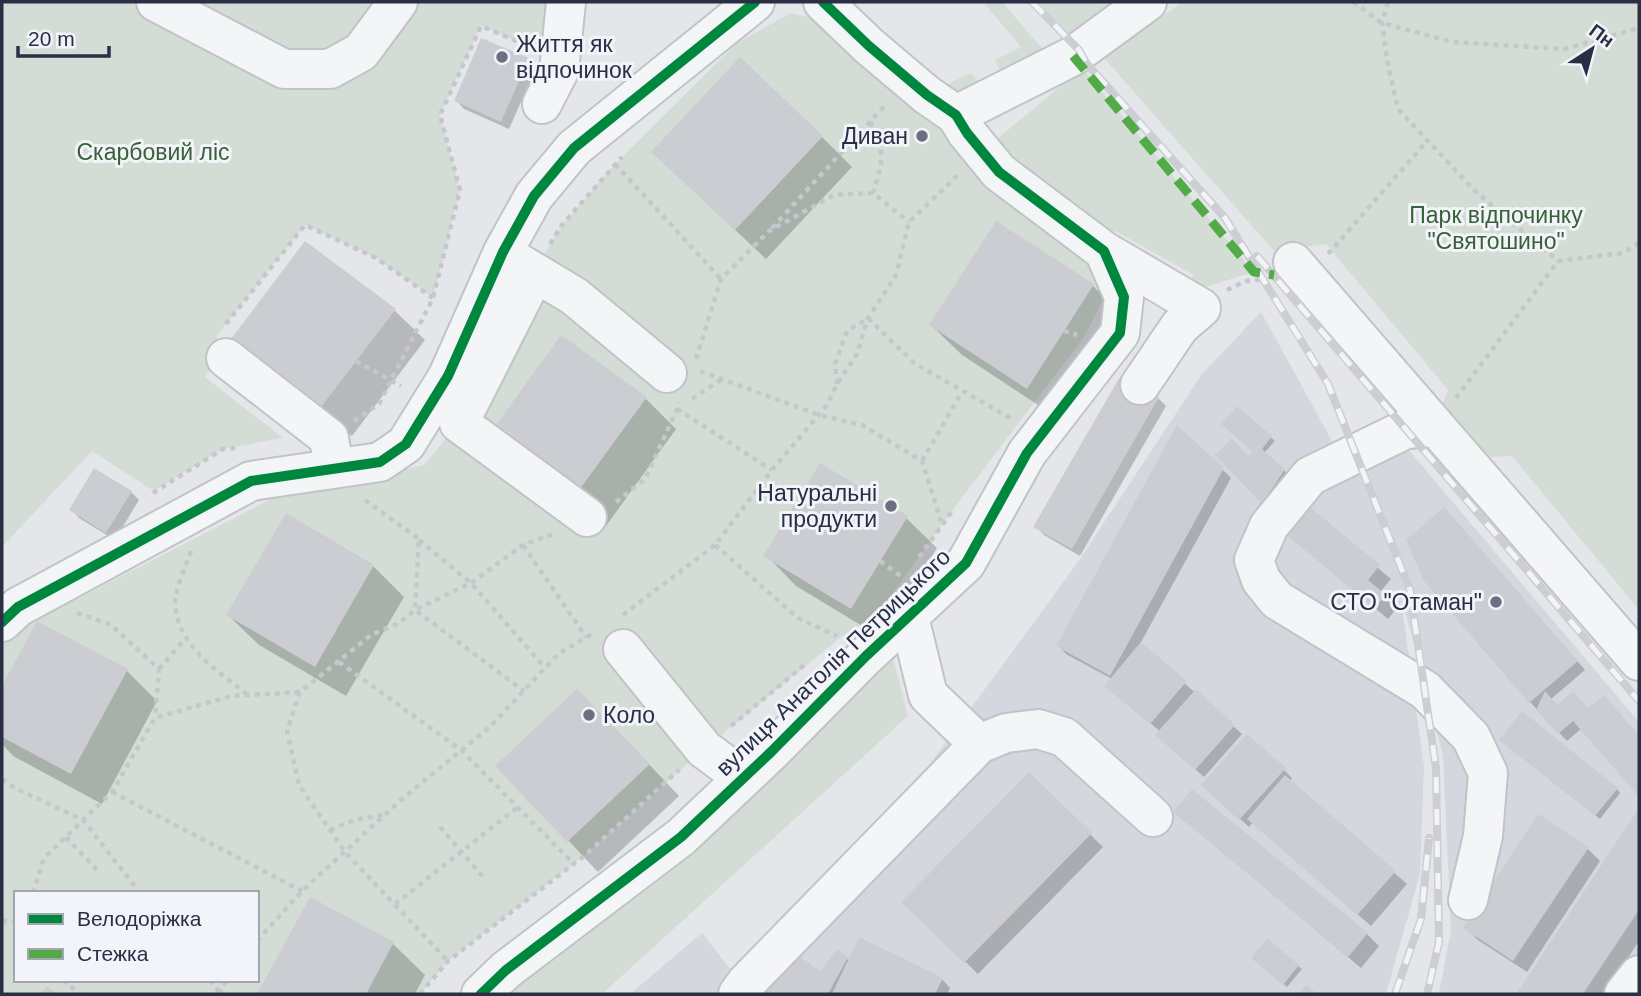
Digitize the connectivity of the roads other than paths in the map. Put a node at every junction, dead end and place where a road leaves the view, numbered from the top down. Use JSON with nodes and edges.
{"nodes":[{"id":1,"x":156,"y":2,"type":"edge"},
{"id":2,"x":398,"y":2,"type":"edge"},
{"id":3,"x":566,"y":2,"type":"edge"},
{"id":4,"x":755,"y":2,"type":"edge"},
{"id":5,"x":823,"y":2,"type":"edge"},
{"id":6,"x":1147,"y":2,"type":"edge"},
{"id":7,"x":551,"y":88,"type":"road end"},
{"id":8,"x":956,"y":115,"type":"junction"},
{"id":9,"x":1104,"y":251,"type":"junction"},
{"id":10,"x":503,"y":252,"type":"junction"},
{"id":11,"x":1299,"y":270,"type":"road end"},
{"id":12,"x":535,"y":273,"type":"junction"},
{"id":13,"x":226,"y":358,"type":"road end"},
{"id":14,"x":675,"y":386,"type":"road end"},
{"id":15,"x":1140,"y":386,"type":"dead end"},
{"id":16,"x":1435,"y":427,"type":"junction"},
{"id":17,"x":332,"y":453,"type":"junction"},
{"id":18,"x":585,"y":519,"type":"road end"},
{"id":19,"x":903,"y":602,"type":"junction"},
{"id":20,"x":2,"y":622,"type":"edge"},
{"id":21,"x":611,"y":634,"type":"road end"},
{"id":22,"x":1639,"y":661,"type":"edge"},
{"id":23,"x":979,"y":744,"type":"junction"},
{"id":24,"x":743,"y":778,"type":"junction"},
{"id":25,"x":1153,"y":817,"type":"dead end"},
{"id":26,"x":1468,"y":900,"type":"dead end"},
{"id":27,"x":1639,"y":975,"type":"edge"},
{"id":28,"x":481,"y":994,"type":"edge"},
{"id":29,"x":738,"y":994,"type":"edge"},
{"id":30,"x":1624,"y":994,"type":"edge"}],
"edges":[{"from":1,"to":2,"type":"street"},
{"from":3,"to":7,"type":"street"},
{"from":4,"to":10,"type":"street"},
{"from":5,"to":8,"type":"street","name":"вулиця Анатолія Петрицького"},
{"from":6,"to":8,"type":"street"},
{"from":8,"to":9,"type":"street","name":"вулиця Анатолія Петрицького"},
{"from":9,"to":15,"type":"street"},
{"from":9,"to":19,"type":"street","name":"вулиця Анатолія Петрицького"},
{"from":10,"to":12,"type":"street"},
{"from":10,"to":17,"type":"street"},
{"from":11,"to":16,"type":"street"},
{"from":12,"to":14,"type":"street"},
{"from":12,"to":18,"type":"street"},
{"from":13,"to":17,"type":"street"},
{"from":16,"to":22,"type":"street"},
{"from":16,"to":26,"type":"street"},
{"from":17,"to":20,"type":"street"},
{"from":19,"to":23,"type":"street"},
{"from":19,"to":24,"type":"street","name":"вулиця Анатолія Петрицького"},
{"from":21,"to":24,"type":"street"},
{"from":23,"to":25,"type":"street"},
{"from":23,"to":29,"type":"street"},
{"from":24,"to":28,"type":"street","name":"вулиця Анатолія Петрицького"},
{"from":27,"to":30,"type":"street"}]}
